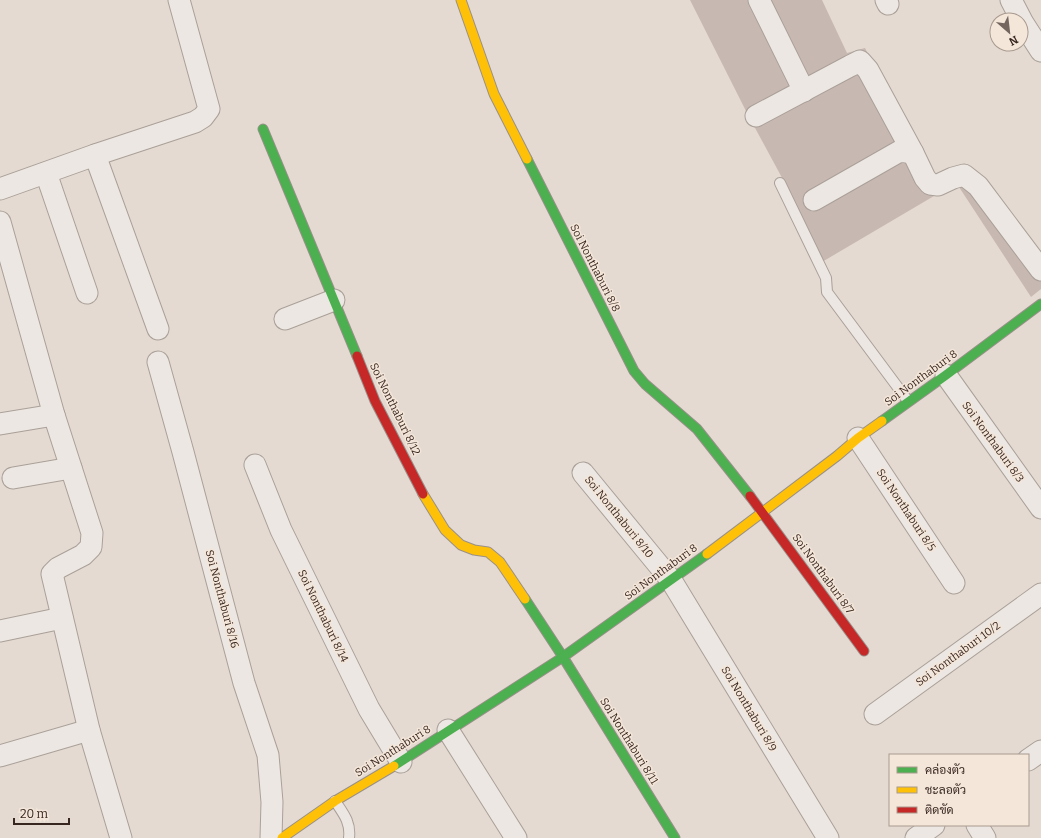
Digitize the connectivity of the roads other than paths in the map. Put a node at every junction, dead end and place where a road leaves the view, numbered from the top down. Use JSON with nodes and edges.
{"nodes":[{"id":1,"x":179,"y":0,"type":"edge"},
{"id":2,"x":461,"y":0,"type":"edge"},
{"id":3,"x":759,"y":0,"type":"edge"},
{"id":4,"x":1011,"y":0,"type":"edge"},
{"id":5,"x":1041,"y":51,"type":"edge"},
{"id":6,"x":804,"y":91,"type":"junction"},
{"id":7,"x":756,"y":116,"type":"dead end"},
{"id":8,"x":263,"y":129,"type":"dead end"},
{"id":9,"x":913,"y":153,"type":"junction"},
{"id":10,"x":95,"y":156,"type":"junction"},
{"id":11,"x":46,"y":173,"type":"junction"},
{"id":12,"x":780,"y":183,"type":"dead end"},
{"id":13,"x":0,"y":189,"type":"edge"},
{"id":14,"x":814,"y":200,"type":"dead end"},
{"id":15,"x":1,"y":232,"type":"edge"},
{"id":16,"x":1041,"y":270,"type":"edge"},
{"id":17,"x":87,"y":293,"type":"dead end"},
{"id":18,"x":334,"y":300,"type":"junction"},
{"id":19,"x":1038,"y":312,"type":"edge"},
{"id":20,"x":285,"y":319,"type":"dead end"},
{"id":21,"x":158,"y":329,"type":"dead end"},
{"id":22,"x":158,"y":362,"type":"dead end"},
{"id":23,"x":946,"y":375,"type":"junction"},
{"id":24,"x":908,"y":401,"type":"junction"},
{"id":25,"x":54,"y":414,"type":"junction"},
{"id":26,"x":0,"y":424,"type":"edge"},
{"id":27,"x":858,"y":438,"type":"junction"},
{"id":28,"x":255,"y":465,"type":"dead end"},
{"id":29,"x":72,"y":468,"type":"junction"},
{"id":30,"x":583,"y":473,"type":"dead end"},
{"id":31,"x":13,"y":478,"type":"dead end"},
{"id":32,"x":1041,"y":508,"type":"edge"},
{"id":33,"x":762,"y":512,"type":"junction"},
{"id":34,"x":671,"y":580,"type":"junction"},
{"id":35,"x":954,"y":583,"type":"dead end"},
{"id":36,"x":1041,"y":594,"type":"edge"},
{"id":37,"x":62,"y":618,"type":"junction"},
{"id":38,"x":0,"y":632,"type":"edge"},
{"id":39,"x":864,"y":651,"type":"dead end"},
{"id":40,"x":563,"y":657,"type":"junction"},
{"id":41,"x":875,"y":714,"type":"dead end"},
{"id":42,"x":89,"y":730,"type":"junction"},
{"id":43,"x":448,"y":730,"type":"junction"},
{"id":44,"x":1041,"y":751,"type":"edge"},
{"id":45,"x":0,"y":756,"type":"edge"},
{"id":46,"x":1029,"y":759,"type":"edge"},
{"id":47,"x":401,"y":762,"type":"junction"},
{"id":48,"x":335,"y":801,"type":"junction"},
{"id":49,"x":933,"y":826,"type":"edge"},
{"id":50,"x":978,"y":826,"type":"edge"},
{"id":51,"x":121,"y":838,"type":"edge"},
{"id":52,"x":271,"y":838,"type":"edge"},
{"id":53,"x":282,"y":838,"type":"edge"},
{"id":54,"x":348,"y":838,"type":"edge"},
{"id":55,"x":516,"y":838,"type":"edge"},
{"id":56,"x":675,"y":838,"type":"edge"},
{"id":57,"x":828,"y":838,"type":"edge"},
{"id":58,"x":916,"y":838,"type":"edge"},
{"id":59,"x":985,"y":838,"type":"edge"}],
"edges":[{"from":1,"to":10,"type":"street"},
{"from":2,"to":33,"type":"street","name":"Soi Nonthaburi 8/8"},
{"from":3,"to":6,"type":"street"},
{"from":4,"to":5,"type":"street"},
{"from":6,"to":7,"type":"street"},
{"from":6,"to":9,"type":"street"},
{"from":8,"to":18,"type":"street","name":"Soi Nonthaburi 8/12"},
{"from":9,"to":14,"type":"street"},
{"from":9,"to":16,"type":"street"},
{"from":10,"to":11,"type":"street"},
{"from":10,"to":21,"type":"street"},
{"from":11,"to":13,"type":"street"},
{"from":11,"to":17,"type":"street"},
{"from":12,"to":24,"type":"lane"},
{"from":15,"to":25,"type":"street"},
{"from":18,"to":20,"type":"street"},
{"from":18,"to":40,"type":"street","name":"Soi Nonthaburi 8/12"},
{"from":19,"to":23,"type":"street","name":"Soi Nonthaburi 8"},
{"from":22,"to":52,"type":"street","name":"Soi Nonthaburi 8/16"},
{"from":23,"to":24,"type":"street","name":"Soi Nonthaburi 8"},
{"from":23,"to":32,"type":"street","name":"Soi Nonthaburi 8/3"},
{"from":24,"to":27,"type":"street","name":"Soi Nonthaburi 8"},
{"from":25,"to":26,"type":"street"},
{"from":25,"to":29,"type":"street"},
{"from":27,"to":33,"type":"street","name":"Soi Nonthaburi 8"},
{"from":27,"to":35,"type":"street","name":"Soi Nonthaburi 8/5"},
{"from":28,"to":47,"type":"street","name":"Soi Nonthaburi 8/14"},
{"from":29,"to":31,"type":"street"},
{"from":29,"to":37,"type":"street"},
{"from":30,"to":34,"type":"street","name":"Soi Nonthaburi 8/10"},
{"from":33,"to":34,"type":"street","name":"Soi Nonthaburi 8"},
{"from":33,"to":39,"type":"street","name":"Soi Nonthaburi 8/7"},
{"from":34,"to":40,"type":"street","name":"Soi Nonthaburi 8"},
{"from":34,"to":57,"type":"street","name":"Soi Nonthaburi 8/9"},
{"from":36,"to":41,"type":"street","name":"Soi Nonthaburi 10/2"},
{"from":37,"to":38,"type":"street"},
{"from":37,"to":42,"type":"street"},
{"from":40,"to":43,"type":"street","name":"Soi Nonthaburi 8"},
{"from":40,"to":56,"type":"street","name":"Soi Nonthaburi 8/11"},
{"from":42,"to":45,"type":"street"},
{"from":42,"to":51,"type":"street"},
{"from":43,"to":47,"type":"street","name":"Soi Nonthaburi 8"},
{"from":43,"to":55,"type":"street"},
{"from":44,"to":46,"type":"street"},
{"from":47,"to":48,"type":"street","name":"Soi Nonthaburi 8"},
{"from":48,"to":53,"type":"street","name":"Soi Nonthaburi 8"},
{"from":48,"to":54,"type":"lane"},
{"from":49,"to":58,"type":"street"},
{"from":50,"to":59,"type":"street"}]}
